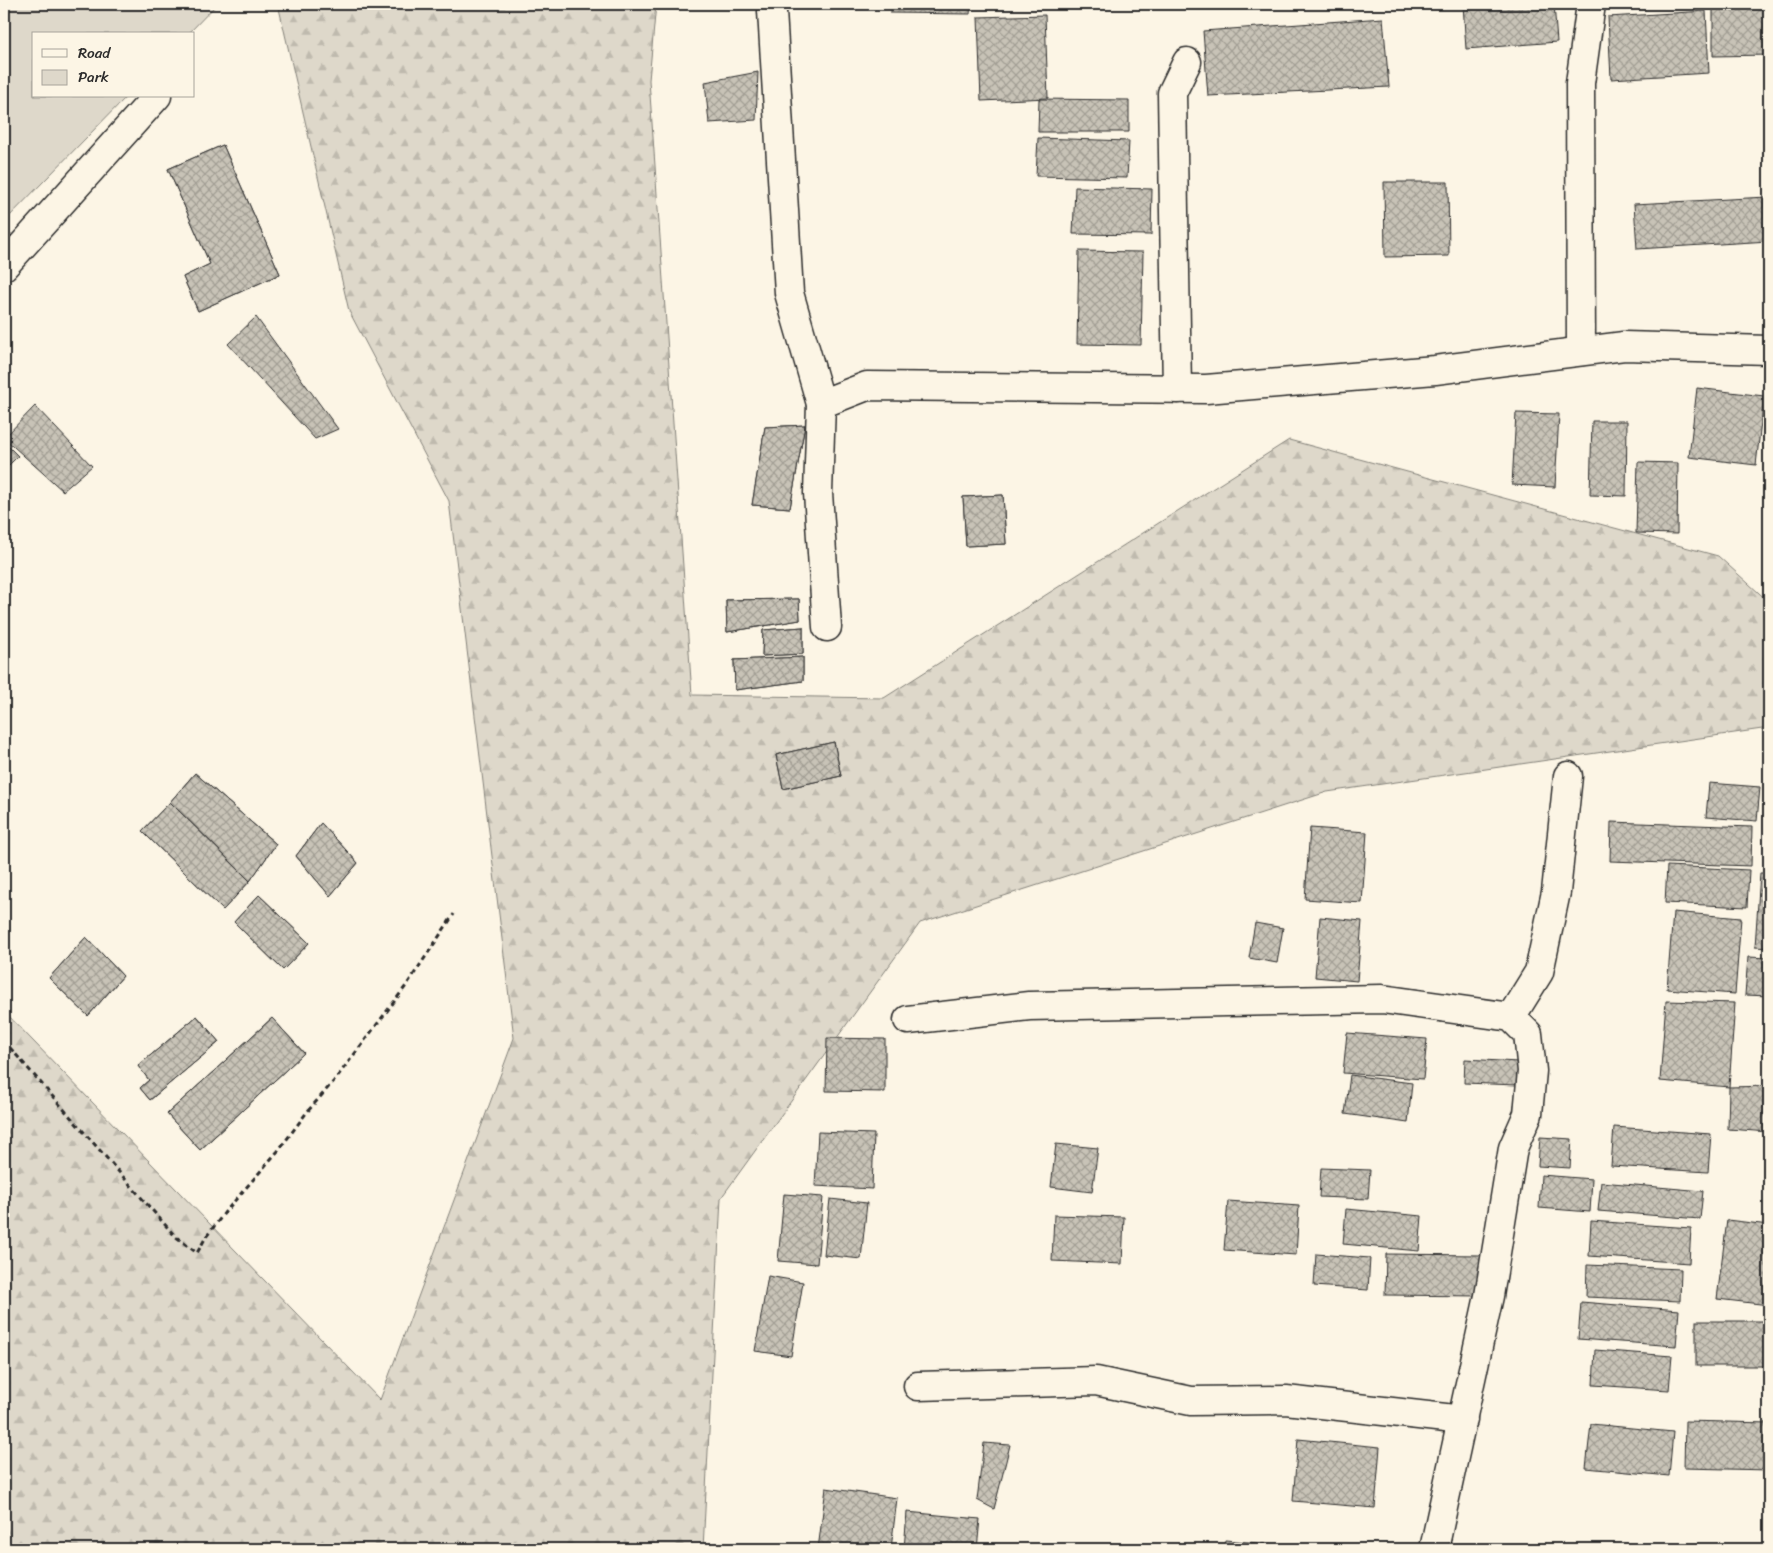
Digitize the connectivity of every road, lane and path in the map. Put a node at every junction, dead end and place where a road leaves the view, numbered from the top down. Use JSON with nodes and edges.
{"nodes":[{"id":1,"x":1591,"y":4,"type":"edge"},
{"id":2,"x":772,"y":11,"type":"dead end"},
{"id":3,"x":1187,"y":62,"type":"dead end"},
{"id":4,"x":155,"y":98,"type":"edge"},
{"id":5,"x":4,"y":266,"type":"edge"},
{"id":6,"x":1769,"y":350,"type":"edge"},
{"id":7,"x":1581,"y":351,"type":"junction"},
{"id":8,"x":1177,"y":389,"type":"junction"},
{"id":9,"x":821,"y":404,"type":"junction"},
{"id":10,"x":827,"y":627,"type":"dead end"},
{"id":11,"x":1568,"y":776,"type":"dead end"},
{"id":12,"x":454,"y":914,"type":"dead end"},
{"id":13,"x":1511,"y":1017,"type":"junction"},
{"id":14,"x":908,"y":1020,"type":"dead end"},
{"id":15,"x":4,"y":1041,"type":"edge"},
{"id":16,"x":918,"y":1386,"type":"dead end"},
{"id":17,"x":1463,"y":1420,"type":"junction"},
{"id":18,"x":1434,"y":1549,"type":"edge"}],
"edges":[{"from":1,"to":7,"type":"street"},
{"from":2,"to":9,"type":"street"},
{"from":3,"to":8,"type":"street"},
{"from":4,"to":5,"type":"street"},
{"from":6,"to":7,"type":"street"},
{"from":7,"to":8,"type":"street"},
{"from":8,"to":9,"type":"street"},
{"from":9,"to":10,"type":"street"},
{"from":11,"to":13,"type":"street"},
{"from":12,"to":15,"type":"path"},
{"from":13,"to":14,"type":"street"},
{"from":13,"to":17,"type":"street"},
{"from":16,"to":17,"type":"street"},
{"from":17,"to":18,"type":"street"}]}
